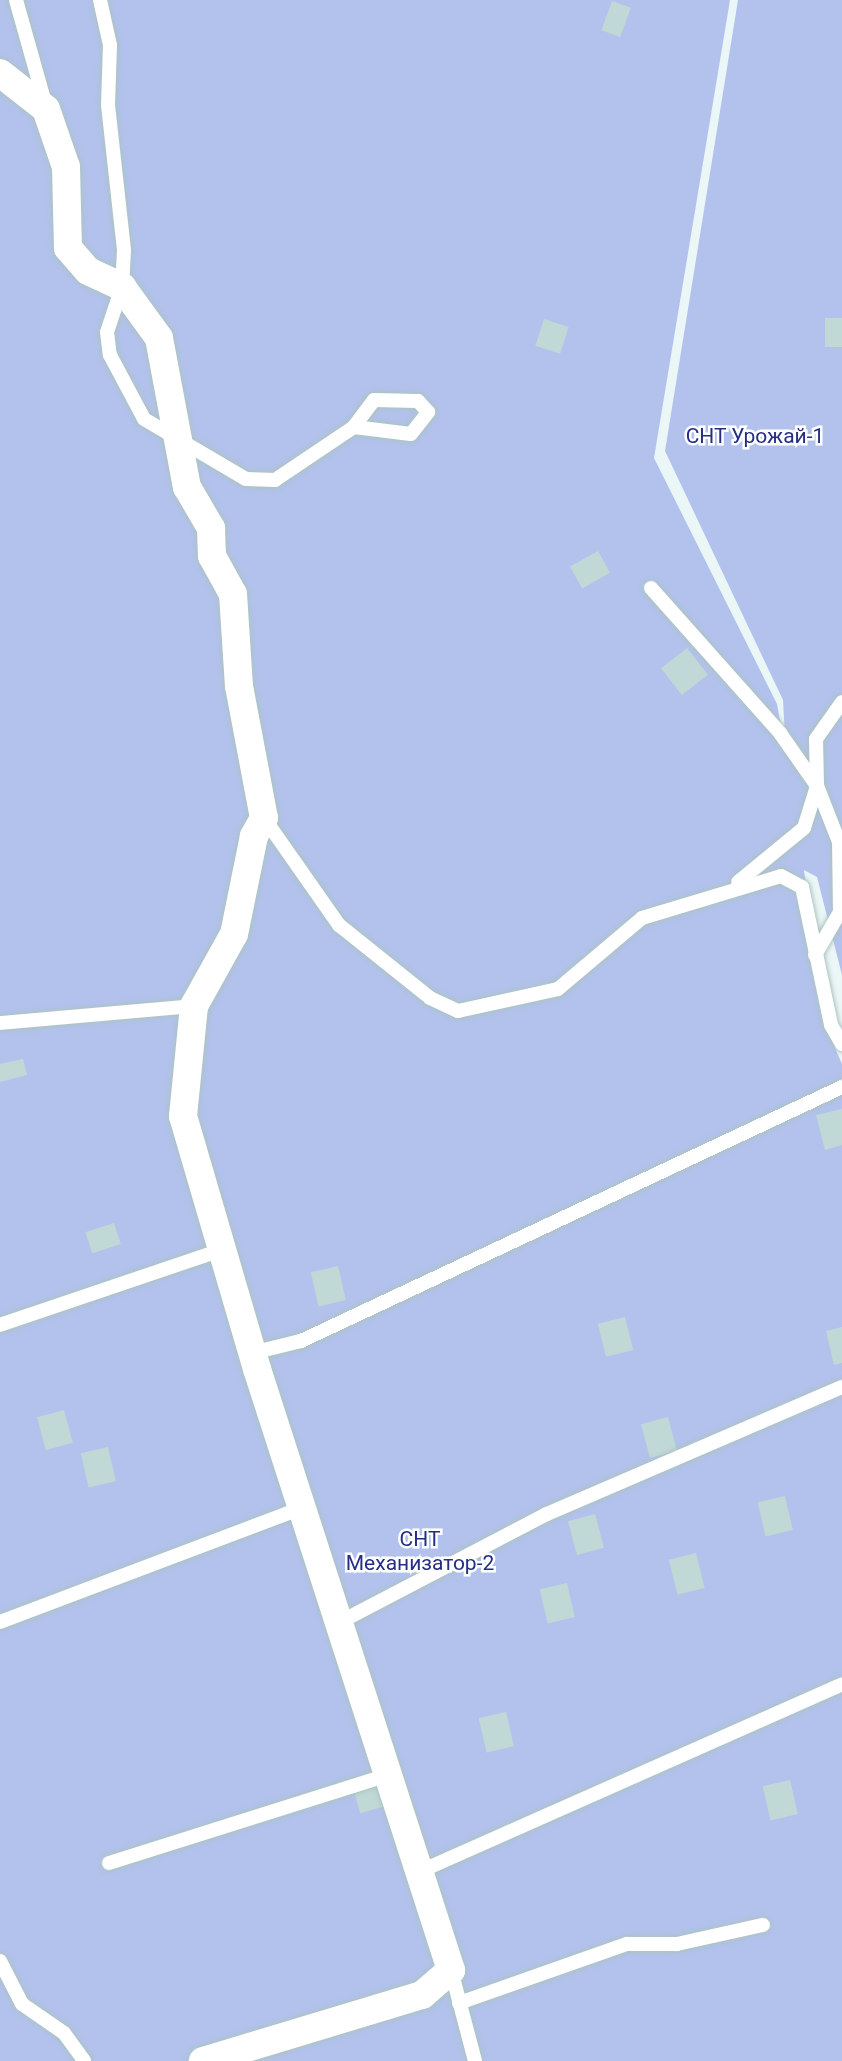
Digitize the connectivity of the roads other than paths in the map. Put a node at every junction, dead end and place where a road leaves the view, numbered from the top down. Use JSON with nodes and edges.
{"nodes":[{"id":1,"x":16,"y":0,"type":"edge"},
{"id":2,"x":100,"y":0,"type":"edge"},
{"id":3,"x":0,"y":73,"type":"edge"},
{"id":4,"x":46,"y":109,"type":"junction"},
{"id":5,"x":122,"y":287,"type":"junction"},
{"id":6,"x":354,"y":427,"type":"junction"},
{"id":7,"x":177,"y":442,"type":"junction"},
{"id":8,"x":651,"y":588,"type":"dead end"},
{"id":9,"x":842,"y":702,"type":"edge"},
{"id":10,"x":817,"y":786,"type":"junction"},
{"id":11,"x":264,"y":818,"type":"junction"},
{"id":12,"x":729,"y":890,"type":"junction"},
{"id":13,"x":815,"y":955,"type":"junction"},
{"id":14,"x":194,"y":1006,"type":"junction"},
{"id":15,"x":0,"y":1023,"type":"edge"},
{"id":16,"x":842,"y":1044,"type":"edge"},
{"id":17,"x":842,"y":1087,"type":"edge"},
{"id":18,"x":222,"y":1250,"type":"junction"},
{"id":19,"x":0,"y":1325,"type":"edge"},
{"id":20,"x":253,"y":1353,"type":"junction"},
{"id":21,"x":842,"y":1387,"type":"edge"},
{"id":22,"x":304,"y":1507,"type":"junction"},
{"id":23,"x":342,"y":1621,"type":"junction"},
{"id":24,"x":0,"y":1622,"type":"edge"},
{"id":25,"x":842,"y":1684,"type":"edge"},
{"id":26,"x":388,"y":1775,"type":"junction"},
{"id":27,"x":109,"y":1863,"type":"dead end"},
{"id":28,"x":423,"y":1870,"type":"junction"},
{"id":29,"x":764,"y":1924,"type":"dead end"},
{"id":30,"x":1,"y":1967,"type":"edge"},
{"id":31,"x":451,"y":1970,"type":"junction"},
{"id":32,"x":459,"y":2003,"type":"junction"},
{"id":33,"x":84,"y":2061,"type":"edge"},
{"id":34,"x":203,"y":2061,"type":"edge"},
{"id":35,"x":475,"y":2061,"type":"edge"}],
"edges":[{"from":1,"to":4,"type":"lane"},
{"from":2,"to":5,"type":"lane"},
{"from":3,"to":4,"type":"street"},
{"from":4,"to":5,"type":"street"},
{"from":5,"to":7,"type":"street"},
{"from":5,"to":7,"type":"lane"},
{"from":6,"to":6,"type":"lane"},
{"from":6,"to":7,"type":"lane"},
{"from":7,"to":11,"type":"street"},
{"from":8,"to":10,"type":"lane"},
{"from":9,"to":10,"type":"lane"},
{"from":10,"to":12,"type":"lane"},
{"from":10,"to":13,"type":"lane"},
{"from":11,"to":12,"type":"lane"},
{"from":11,"to":14,"type":"street"},
{"from":12,"to":13,"type":"lane"},
{"from":13,"to":16,"type":"lane"},
{"from":14,"to":15,"type":"lane"},
{"from":14,"to":18,"type":"street"},
{"from":17,"to":20,"type":"lane"},
{"from":18,"to":19,"type":"lane"},
{"from":18,"to":20,"type":"street"},
{"from":20,"to":22,"type":"street"},
{"from":21,"to":23,"type":"lane"},
{"from":22,"to":23,"type":"street"},
{"from":22,"to":24,"type":"lane"},
{"from":23,"to":26,"type":"street"},
{"from":25,"to":28,"type":"lane"},
{"from":26,"to":27,"type":"lane"},
{"from":26,"to":28,"type":"street"},
{"from":28,"to":31,"type":"street"},
{"from":29,"to":32,"type":"lane"},
{"from":30,"to":33,"type":"lane"},
{"from":31,"to":32,"type":"lane"},
{"from":31,"to":34,"type":"street"},
{"from":32,"to":35,"type":"lane"}]}
